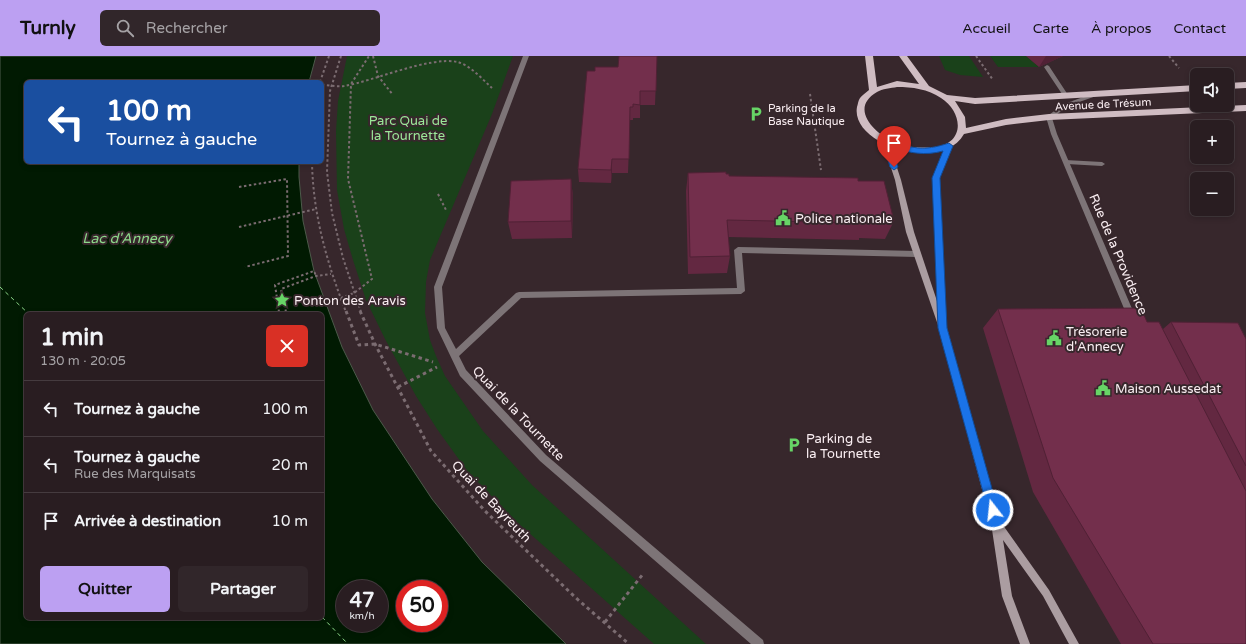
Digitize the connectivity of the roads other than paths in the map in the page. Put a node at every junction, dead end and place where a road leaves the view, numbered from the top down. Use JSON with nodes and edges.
{"nodes":[{"id":1,"x":526,"y":56,"type":"edge"},
{"id":2,"x":869,"y":56,"type":"edge"},
{"id":3,"x":903,"y":56,"type":"edge"},
{"id":4,"x":1047,"y":67,"type":"dead end"},
{"id":5,"x":1246,"y":85,"type":"edge"},
{"id":6,"x":1234,"y":86,"type":"edge"},
{"id":7,"x":926,"y":88,"type":"junction"},
{"id":8,"x":1190,"y":88,"type":"edge"},
{"id":9,"x":873,"y":90,"type":"junction"},
{"id":10,"x":1097,"y":94,"type":"junction"},
{"id":11,"x":1066,"y":96,"type":"junction"},
{"id":12,"x":945,"y":97,"type":"junction"},
{"id":13,"x":1246,"y":108,"type":"edge"},
{"id":14,"x":1049,"y":117,"type":"junction"},
{"id":15,"x":962,"y":132,"type":"junction"},
{"id":16,"x":886,"y":143,"type":"junction"},
{"id":17,"x":949,"y":146,"type":"junction"},
{"id":18,"x":1067,"y":162,"type":"junction"},
{"id":19,"x":1102,"y":164,"type":"dead end"},
{"id":20,"x":917,"y":254,"type":"junction"},
{"id":21,"x":943,"y":328,"type":"junction"},
{"id":22,"x":1137,"y":329,"type":"edge"},
{"id":23,"x":454,"y":356,"type":"junction"},
{"id":24,"x":996,"y":523,"type":"junction"},
{"id":25,"x":759,"y":644,"type":"edge"},
{"id":26,"x":1025,"y":644,"type":"edge"},
{"id":27,"x":1074,"y":644,"type":"edge"}],
"edges":[{"from":1,"to":23,"type":"street","name":"Quai de la Tournette"},
{"from":2,"to":9,"type":"main road"},
{"from":3,"to":7,"type":"main road"},
{"from":4,"to":11,"type":"street"},
{"from":5,"to":6,"type":"main road"},
{"from":7,"to":9,"type":"main road"},
{"from":7,"to":12,"type":"main road"},
{"from":8,"to":10,"type":"main road","name":"Avenue de Trésum"},
{"from":9,"to":16,"type":"main road"},
{"from":10,"to":11,"type":"main road","name":"Avenue de Trésum"},
{"from":10,"to":14,"type":"street"},
{"from":11,"to":12,"type":"main road","name":"Avenue de Trésum"},
{"from":12,"to":15,"type":"main road"},
{"from":13,"to":14,"type":"main road","name":"Avenue de Trésum"},
{"from":14,"to":15,"type":"main road","name":"Avenue de Trésum"},
{"from":14,"to":18,"type":"street","name":"Rue de la Providence"},
{"from":15,"to":17,"type":"main road"},
{"from":16,"to":17,"type":"main road"},
{"from":16,"to":20,"type":"main road"},
{"from":17,"to":21,"type":"main road"},
{"from":18,"to":19,"type":"street"},
{"from":18,"to":22,"type":"street","name":"Rue de la Providence"},
{"from":20,"to":21,"type":"main road"},
{"from":20,"to":23,"type":"street"},
{"from":21,"to":24,"type":"main road"},
{"from":23,"to":25,"type":"street","name":"Quai de la Tournette"},
{"from":24,"to":26,"type":"main road"},
{"from":24,"to":27,"type":"main road"}]}
